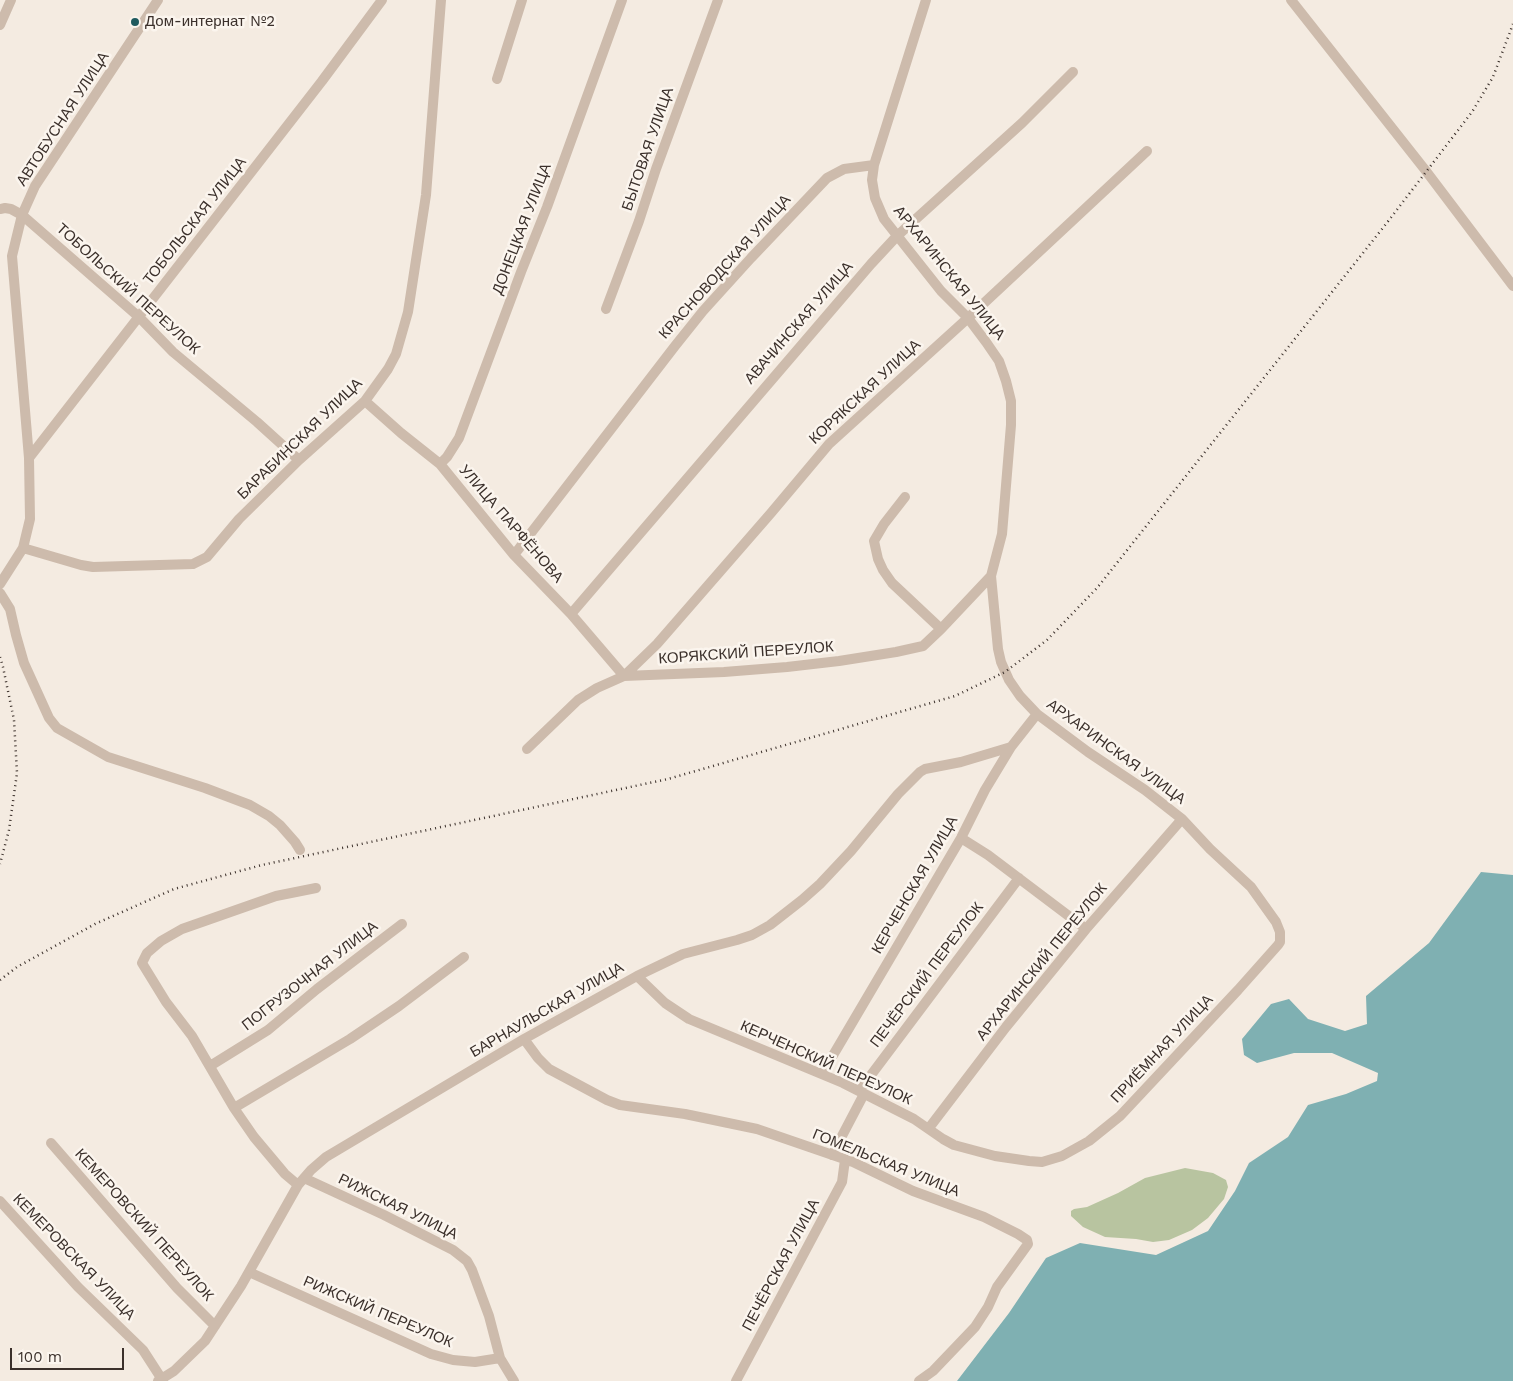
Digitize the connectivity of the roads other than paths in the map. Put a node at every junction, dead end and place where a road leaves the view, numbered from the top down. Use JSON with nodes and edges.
{"nodes":[{"id":1,"x":11,"y":0,"type":"edge"},
{"id":2,"x":158,"y":0,"type":"edge"},
{"id":3,"x":382,"y":0,"type":"edge"},
{"id":4,"x":441,"y":0,"type":"edge"},
{"id":5,"x":522,"y":0,"type":"edge"},
{"id":6,"x":622,"y":0,"type":"edge"},
{"id":7,"x":718,"y":0,"type":"edge"},
{"id":8,"x":926,"y":0,"type":"edge"},
{"id":9,"x":1291,"y":0,"type":"edge"},
{"id":10,"x":0,"y":25,"type":"edge"},
{"id":11,"x":1073,"y":72,"type":"dead end"},
{"id":12,"x":498,"y":80,"type":"dead end"},
{"id":13,"x":1147,"y":151,"type":"dead end"},
{"id":14,"x":874,"y":165,"type":"junction"},
{"id":15,"x":0,"y":209,"type":"edge"},
{"id":16,"x":22,"y":215,"type":"junction"},
{"id":17,"x":897,"y":236,"type":"junction"},
{"id":18,"x":1513,"y":286,"type":"edge"},
{"id":19,"x":606,"y":309,"type":"dead end"},
{"id":20,"x":138,"y":317,"type":"junction"},
{"id":21,"x":968,"y":318,"type":"junction"},
{"id":22,"x":365,"y":401,"type":"junction"},
{"id":23,"x":29,"y":458,"type":"junction"},
{"id":24,"x":299,"y":460,"type":"junction"},
{"id":25,"x":440,"y":464,"type":"junction"},
{"id":26,"x":906,"y":497,"type":"dead end"},
{"id":27,"x":23,"y":548,"type":"junction"},
{"id":28,"x":514,"y":555,"type":"junction"},
{"id":29,"x":991,"y":576,"type":"junction"},
{"id":30,"x":0,"y":584,"type":"edge"},
{"id":31,"x":0,"y":593,"type":"edge"},
{"id":32,"x":570,"y":614,"type":"junction"},
{"id":33,"x":942,"y":629,"type":"junction"},
{"id":34,"x":624,"y":676,"type":"junction"},
{"id":35,"x":1037,"y":714,"type":"junction"},
{"id":36,"x":1011,"y":747,"type":"junction"},
{"id":37,"x":527,"y":749,"type":"dead end"},
{"id":38,"x":1182,"y":819,"type":"junction"},
{"id":39,"x":961,"y":838,"type":"junction"},
{"id":40,"x":300,"y":850,"type":"dead end"},
{"id":41,"x":1019,"y":878,"type":"junction"},
{"id":42,"x":316,"y":888,"type":"dead end"},
{"id":43,"x":402,"y":924,"type":"dead end"},
{"id":44,"x":1086,"y":929,"type":"junction"},
{"id":45,"x":1280,"y":932,"type":"joint"},
{"id":46,"x":464,"y":957,"type":"dead end"},
{"id":47,"x":636,"y":976,"type":"junction"},
{"id":48,"x":524,"y":1039,"type":"junction"},
{"id":49,"x":210,"y":1066,"type":"junction"},
{"id":50,"x":822,"y":1074,"type":"junction"},
{"id":51,"x":862,"y":1092,"type":"junction"},
{"id":52,"x":234,"y":1108,"type":"junction"},
{"id":53,"x":929,"y":1128,"type":"junction"},
{"id":54,"x":51,"y":1143,"type":"dead end"},
{"id":55,"x":832,"y":1155,"type":"junction"},
{"id":56,"x":845,"y":1160,"type":"junction"},
{"id":57,"x":1042,"y":1162,"type":"joint"},
{"id":58,"x":301,"y":1181,"type":"junction"},
{"id":59,"x":0,"y":1201,"type":"edge"},
{"id":60,"x":249,"y":1272,"type":"junction"},
{"id":61,"x":215,"y":1326,"type":"junction"},
{"id":62,"x":500,"y":1358,"type":"junction"},
{"id":63,"x":161,"y":1380,"type":"edge"},
{"id":64,"x":514,"y":1381,"type":"edge"},
{"id":65,"x":736,"y":1381,"type":"edge"},
{"id":66,"x":919,"y":1381,"type":"edge"}],
"edges":[{"from":1,"to":10,"type":"street"},
{"from":2,"to":16,"type":"street","name":"АВТОБУСНАЯ УЛИЦА"},
{"from":3,"to":20,"type":"street","name":"ТОБОЛЬСКАЯ УЛИЦА"},
{"from":4,"to":22,"type":"street","name":"БАРАБИНСКАЯ УЛИЦА"},
{"from":5,"to":12,"type":"street"},
{"from":6,"to":25,"type":"street","name":"ДОНЕЦКАЯ УЛИЦА"},
{"from":7,"to":19,"type":"street","name":"БЫТОВАЯ УЛИЦА"},
{"from":8,"to":14,"type":"street"},
{"from":9,"to":18,"type":"street"},
{"from":11,"to":17,"type":"street","name":"АВАЧИНСКАЯ УЛИЦА"},
{"from":13,"to":21,"type":"street","name":"КОРЯКСКАЯ УЛИЦА"},
{"from":14,"to":17,"type":"street","name":"АРХАРИНСКАЯ УЛИЦА"},
{"from":14,"to":28,"type":"street","name":"КРАСНОВОДСКАЯ УЛИЦА"},
{"from":15,"to":16,"type":"street","name":"ТОБОЛЬСКИЙ ПЕРЕУЛОК"},
{"from":16,"to":20,"type":"street","name":"ТОБОЛЬСКИЙ ПЕРЕУЛОК"},
{"from":16,"to":23,"type":"street","name":"АВТОБУСНАЯ УЛИЦА"},
{"from":17,"to":21,"type":"street","name":"АРХАРИНСКАЯ УЛИЦА"},
{"from":17,"to":32,"type":"street","name":"АВАЧИНСКАЯ УЛИЦА"},
{"from":20,"to":23,"type":"street","name":"ТОБОЛЬСКАЯ УЛИЦА"},
{"from":20,"to":24,"type":"street","name":"ТОБОЛЬСКИЙ ПЕРЕУЛОК"},
{"from":21,"to":29,"type":"street","name":"АРХАРИНСКАЯ УЛИЦА"},
{"from":21,"to":34,"type":"street","name":"КОРЯКСКАЯ УЛИЦА"},
{"from":22,"to":24,"type":"street","name":"БАРАБИНСКАЯ УЛИЦА"},
{"from":22,"to":25,"type":"street","name":"УЛИЦА ПАРФЁНОВА"},
{"from":23,"to":27,"type":"street","name":"АВТОБУСНАЯ УЛИЦА"},
{"from":24,"to":27,"type":"street","name":"БАРАБИНСКАЯ УЛИЦА"},
{"from":25,"to":28,"type":"street","name":"УЛИЦА ПАРФЁНОВА"},
{"from":26,"to":33,"type":"street"},
{"from":27,"to":30,"type":"street","name":"АВТОБУСНАЯ УЛИЦА"},
{"from":28,"to":32,"type":"street","name":"УЛИЦА ПАРФЁНОВА"},
{"from":29,"to":33,"type":"street","name":"КОРЯКСКИЙ ПЕРЕУЛОК"},
{"from":29,"to":35,"type":"street","name":"АРХАРИНСКАЯ УЛИЦА"},
{"from":31,"to":40,"type":"street"},
{"from":32,"to":34,"type":"street","name":"УЛИЦА ПАРФЁНОВА"},
{"from":33,"to":34,"type":"street","name":"КОРЯКСКИЙ ПЕРЕУЛОК"},
{"from":34,"to":37,"type":"street","name":"КОРЯКСКИЙ ПЕРЕУЛОК"},
{"from":35,"to":36,"type":"street","name":"КЕРЧЕНСКАЯ УЛИЦА"},
{"from":35,"to":38,"type":"street","name":"АРХАРИНСКАЯ УЛИЦА"},
{"from":36,"to":39,"type":"street","name":"КЕРЧЕНСКАЯ УЛИЦА"},
{"from":36,"to":47,"type":"street","name":"БАРНАУЛЬСКАЯ УЛИЦА"},
{"from":38,"to":44,"type":"street","name":"АРХАРИНСКИЙ ПЕРЕУЛОК"},
{"from":38,"to":45,"type":"street","name":"АРХАРИНСКАЯ УЛИЦА"},
{"from":39,"to":41,"type":"street"},
{"from":39,"to":50,"type":"street","name":"КЕРЧЕНСКАЯ УЛИЦА"},
{"from":41,"to":44,"type":"street"},
{"from":41,"to":51,"type":"street","name":"ПЕЧЁРСКИЙ ПЕРЕУЛОК"},
{"from":42,"to":49,"type":"street","name":"РИЖСКАЯ УЛИЦА"},
{"from":43,"to":49,"type":"street","name":"ПОГРУЗОЧНАЯ УЛИЦА"},
{"from":44,"to":53,"type":"street","name":"АРХАРИНСКИЙ ПЕРЕУЛОК"},
{"from":45,"to":57,"type":"street","name":"ПРИЁМНАЯ УЛИЦА"},
{"from":46,"to":52,"type":"street"},
{"from":47,"to":48,"type":"street","name":"БАРНАУЛЬСКАЯ УЛИЦА"},
{"from":47,"to":50,"type":"street","name":"КЕРЧЕНСКИЙ ПЕРЕУЛОК"},
{"from":48,"to":55,"type":"street","name":"ГОМЕЛЬСКАЯ УЛИЦА"},
{"from":48,"to":58,"type":"street","name":"БАРНАУЛЬСКАЯ УЛИЦА"},
{"from":49,"to":52,"type":"street","name":"РИЖСКАЯ УЛИЦА"},
{"from":50,"to":51,"type":"street","name":"КЕРЧЕНСКИЙ ПЕРЕУЛОК"},
{"from":51,"to":53,"type":"street","name":"КЕРЧЕНСКИЙ ПЕРЕУЛОК"},
{"from":51,"to":55,"type":"street","name":"ПЕЧЁРСКИЙ ПЕРЕУЛОК"},
{"from":52,"to":58,"type":"street","name":"РИЖСКАЯ УЛИЦА"},
{"from":53,"to":57,"type":"street","name":"КЕРЧЕНСКИЙ ПЕРЕУЛОК"},
{"from":54,"to":61,"type":"street","name":"КЕМЕРОВСКИЙ ПЕРЕУЛОК"},
{"from":55,"to":56,"type":"street","name":"ГОМЕЛЬСКАЯ УЛИЦА"},
{"from":56,"to":65,"type":"street","name":"ПЕЧЁРСКАЯ УЛИЦА"},
{"from":56,"to":66,"type":"street","name":"ГОМЕЛЬСКАЯ УЛИЦА"},
{"from":58,"to":60,"type":"street","name":"БАРНАУЛЬСКАЯ УЛИЦА"},
{"from":58,"to":62,"type":"street","name":"РИЖСКАЯ УЛИЦА"},
{"from":59,"to":63,"type":"street","name":"КЕМЕРОВСКАЯ УЛИЦА"},
{"from":60,"to":61,"type":"street","name":"БАРНАУЛЬСКАЯ УЛИЦА"},
{"from":60,"to":62,"type":"street","name":"РИЖСКИЙ ПЕРЕУЛОК"},
{"from":61,"to":63,"type":"street","name":"БАРНАУЛЬСКАЯ УЛИЦА"},
{"from":62,"to":64,"type":"street","name":"РИЖСКАЯ УЛИЦА"}]}
